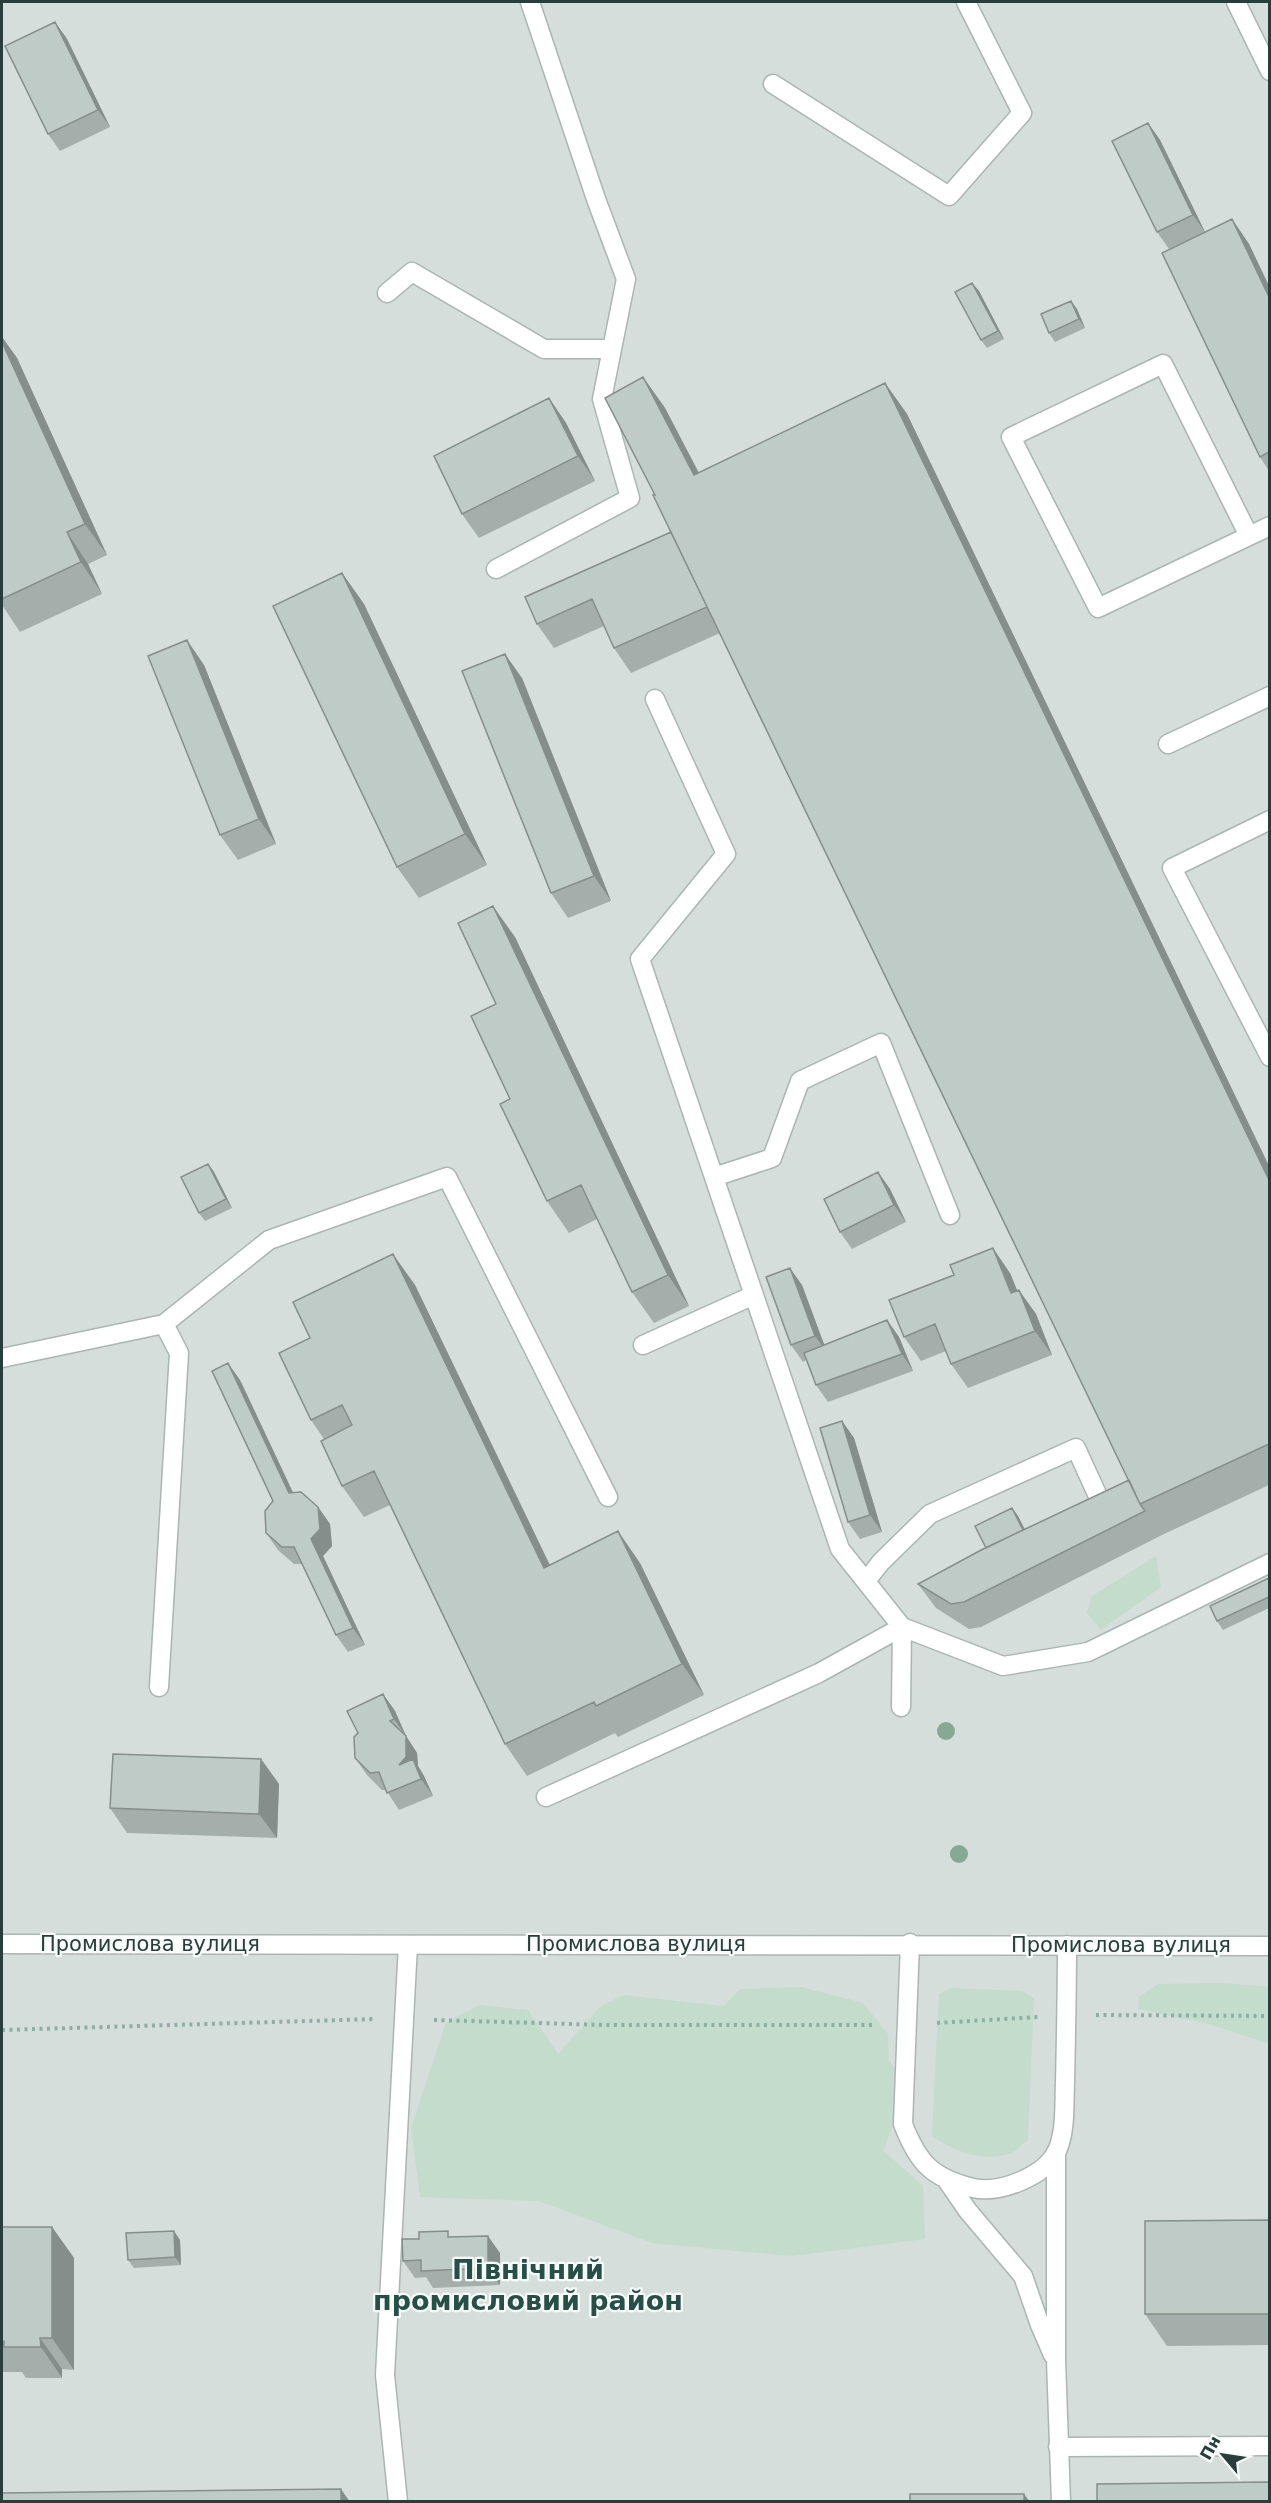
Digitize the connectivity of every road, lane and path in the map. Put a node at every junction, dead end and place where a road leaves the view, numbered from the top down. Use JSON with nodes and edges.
{"nodes":[{"id":1,"x":530,"y":2,"type":"edge"},
{"id":2,"x":966,"y":2,"type":"edge"},
{"id":3,"x":1236,"y":2,"type":"edge"},
{"id":4,"x":1269,"y":71,"type":"edge"},
{"id":5,"x":773,"y":84,"type":"dead end"},
{"id":6,"x":387,"y":293,"type":"dead end"},
{"id":7,"x":612,"y":350,"type":"junction"},
{"id":8,"x":1269,"y":526,"type":"edge"},
{"id":9,"x":1249,"y":536,"type":"junction"},
{"id":10,"x":496,"y":568,"type":"dead end"},
{"id":11,"x":1269,"y":696,"type":"edge"},
{"id":12,"x":655,"y":699,"type":"dead end"},
{"id":13,"x":1168,"y":744,"type":"dead end"},
{"id":14,"x":1269,"y":820,"type":"edge"},
{"id":15,"x":1269,"y":1057,"type":"edge"},
{"id":16,"x":714,"y":1177,"type":"junction"},
{"id":17,"x":950,"y":1215,"type":"dead end"},
{"id":18,"x":754,"y":1295,"type":"junction"},
{"id":19,"x":164,"y":1324,"type":"junction"},
{"id":20,"x":643,"y":1345,"type":"dead end"},
{"id":21,"x":2,"y":1358,"type":"edge"},
{"id":22,"x":608,"y":1497,"type":"dead end"},
{"id":23,"x":1102,"y":1505,"type":"edge"},
{"id":24,"x":1269,"y":1563,"type":"edge"},
{"id":25,"x":866,"y":1581,"type":"junction"},
{"id":26,"x":902,"y":1627,"type":"junction"},
{"id":27,"x":159,"y":1687,"type":"dead end"},
{"id":28,"x":901,"y":1707,"type":"dead end"},
{"id":29,"x":546,"y":1797,"type":"dead end"},
{"id":30,"x":910,"y":1943,"type":"junction"},
{"id":31,"x":2,"y":1944,"type":"edge"},
{"id":32,"x":408,"y":1945,"type":"junction"},
{"id":33,"x":1067,"y":1945,"type":"junction"},
{"id":34,"x":1269,"y":1946,"type":"edge"},
{"id":35,"x":1067,"y":2015,"type":"junction"},
{"id":36,"x":1269,"y":2016,"type":"edge"},
{"id":37,"x":404,"y":2019,"type":"junction"},
{"id":38,"x":907,"y":2025,"type":"junction"},
{"id":39,"x":2,"y":2030,"type":"edge"},
{"id":40,"x":1056,"y":2152,"type":"junction"},
{"id":41,"x":948,"y":2182,"type":"junction"},
{"id":42,"x":1056,"y":2360,"type":"junction"},
{"id":43,"x":1269,"y":2446,"type":"edge"},
{"id":44,"x":1058,"y":2447,"type":"junction"},
{"id":45,"x":398,"y":2502,"type":"edge"},
{"id":46,"x":1061,"y":2502,"type":"edge"}],
"edges":[{"from":1,"to":7,"type":"street"},
{"from":2,"to":5,"type":"street"},
{"from":3,"to":4,"type":"street"},
{"from":6,"to":7,"type":"street"},
{"from":7,"to":10,"type":"street"},
{"from":8,"to":9,"type":"street"},
{"from":9,"to":9,"type":"street"},
{"from":11,"to":13,"type":"street"},
{"from":12,"to":16,"type":"street"},
{"from":14,"to":15,"type":"street"},
{"from":16,"to":17,"type":"street"},
{"from":16,"to":18,"type":"street"},
{"from":18,"to":20,"type":"street"},
{"from":18,"to":25,"type":"street"},
{"from":19,"to":21,"type":"street"},
{"from":19,"to":22,"type":"street"},
{"from":19,"to":27,"type":"street"},
{"from":23,"to":25,"type":"street"},
{"from":24,"to":26,"type":"street"},
{"from":25,"to":26,"type":"street"},
{"from":26,"to":28,"type":"street"},
{"from":26,"to":29,"type":"street"},
{"from":30,"to":32,"type":"street","name":"Промислова вулиця"},
{"from":30,"to":33,"type":"street","name":"Промислова вулиця"},
{"from":30,"to":38,"type":"street"},
{"from":31,"to":32,"type":"street","name":"Промислова вулиця"},
{"from":32,"to":37,"type":"street"},
{"from":33,"to":34,"type":"street","name":"Промислова вулиця"},
{"from":33,"to":35,"type":"street"},
{"from":35,"to":36,"type":"path"},
{"from":35,"to":38,"type":"path"},
{"from":35,"to":40,"type":"street"},
{"from":37,"to":38,"type":"path"},
{"from":37,"to":39,"type":"path"},
{"from":37,"to":45,"type":"street"},
{"from":38,"to":41,"type":"street"},
{"from":40,"to":41,"type":"street"},
{"from":40,"to":42,"type":"street"},
{"from":41,"to":42,"type":"street"},
{"from":42,"to":44,"type":"street"},
{"from":43,"to":44,"type":"street"},
{"from":44,"to":46,"type":"street"}]}
